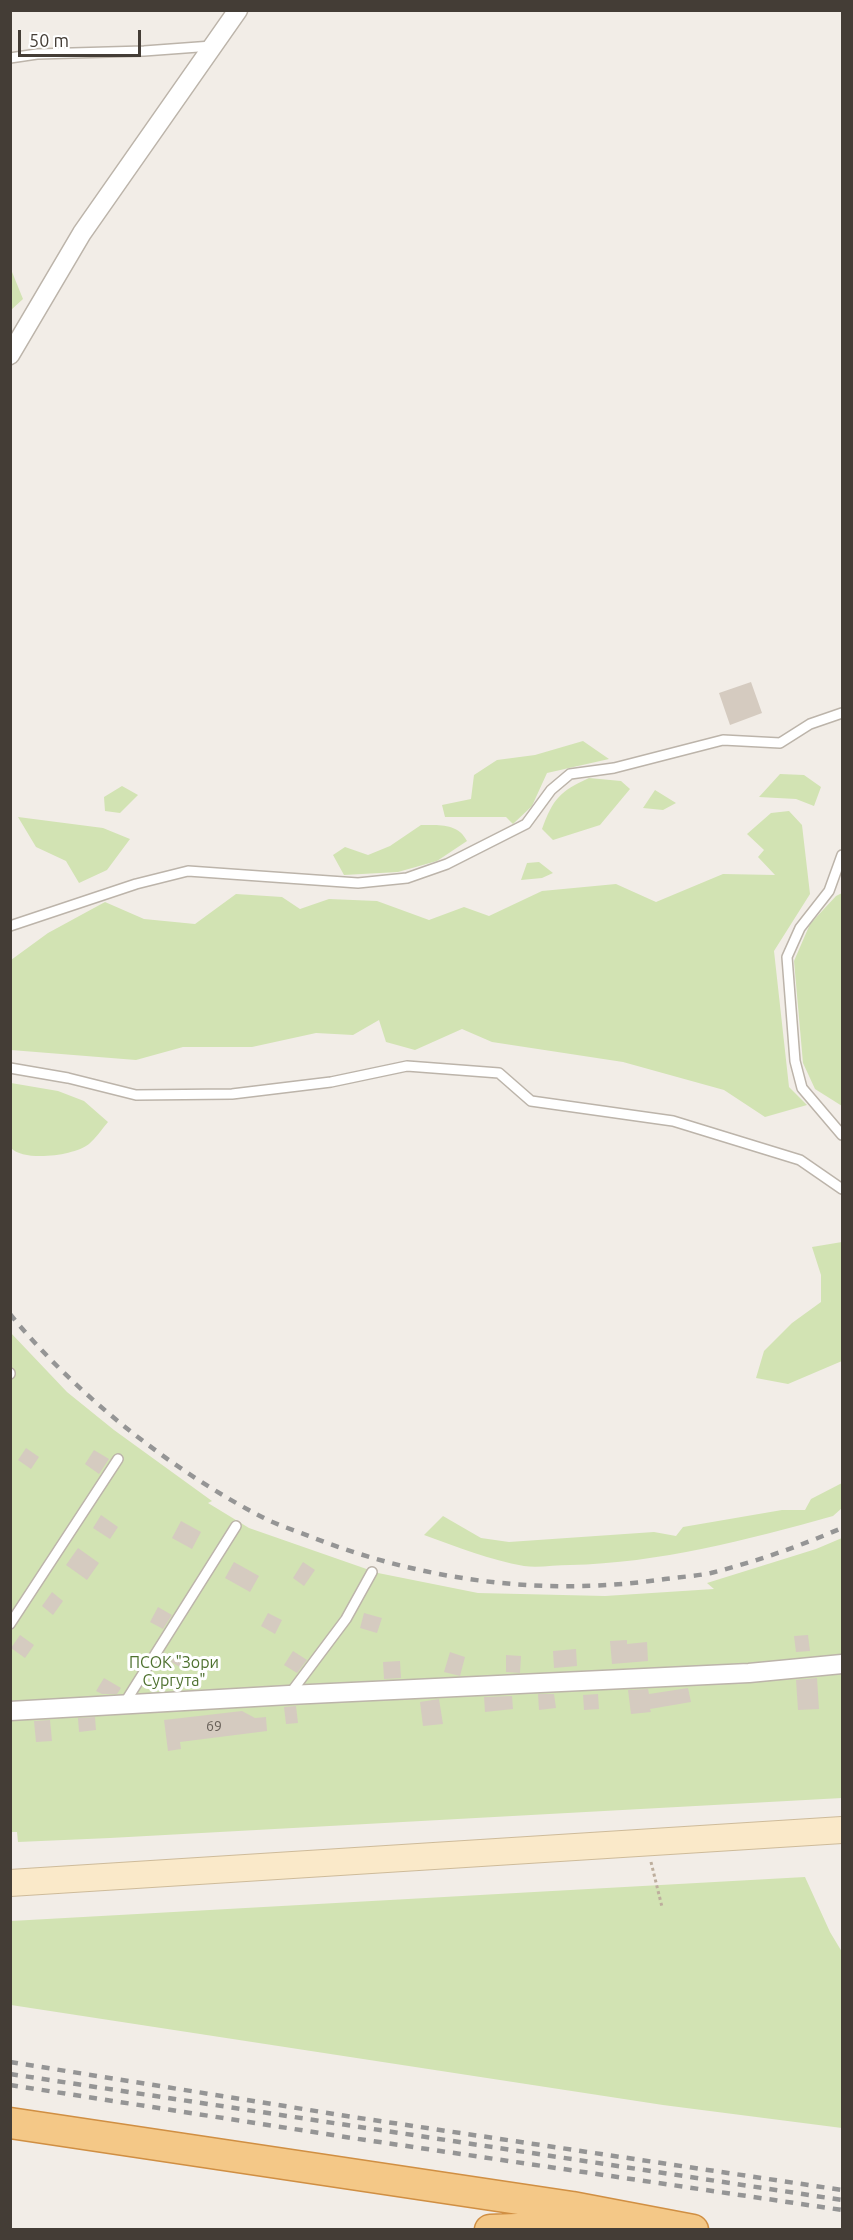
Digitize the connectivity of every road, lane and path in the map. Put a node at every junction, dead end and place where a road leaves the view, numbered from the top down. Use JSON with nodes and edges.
{"nodes":[{"id":1,"x":238,"y":10,"type":"edge"},
{"id":2,"x":212,"y":46,"type":"junction"},
{"id":3,"x":10,"y":58,"type":"edge"},
{"id":4,"x":10,"y":355,"type":"edge"},
{"id":5,"x":843,"y":713,"type":"edge"},
{"id":6,"x":843,"y":855,"type":"edge"},
{"id":7,"x":10,"y":926,"type":"edge"},
{"id":8,"x":10,"y":1068,"type":"edge"},
{"id":9,"x":843,"y":1135,"type":"edge"},
{"id":10,"x":843,"y":1189,"type":"edge"},
{"id":11,"x":118,"y":1459,"type":"dead end"},
{"id":12,"x":236,"y":1526,"type":"dead end"},
{"id":13,"x":372,"y":1572,"type":"dead end"},
{"id":14,"x":10,"y":1624,"type":"edge"},
{"id":15,"x":843,"y":1664,"type":"edge"},
{"id":16,"x":289,"y":1695,"type":"junction"},
{"id":17,"x":124,"y":1704,"type":"junction"},
{"id":18,"x":10,"y":1711,"type":"edge"},
{"id":19,"x":843,"y":1830,"type":"edge"},
{"id":20,"x":649,"y":1842,"type":"junction"},
{"id":21,"x":10,"y":1883,"type":"edge"},
{"id":22,"x":662,"y":1907,"type":"dead end"},
{"id":23,"x":10,"y":2123,"type":"edge"},
{"id":24,"x":490,"y":2229,"type":"edge"},
{"id":25,"x":662,"y":2229,"type":"edge"},
{"id":26,"x":693,"y":2229,"type":"edge"}],
"edges":[{"from":1,"to":2,"type":"street"},
{"from":2,"to":3,"type":"lane"},
{"from":2,"to":4,"type":"street"},
{"from":5,"to":7,"type":"lane"},
{"from":6,"to":9,"type":"lane"},
{"from":8,"to":10,"type":"lane"},
{"from":11,"to":14,"type":"lane"},
{"from":12,"to":17,"type":"lane"},
{"from":13,"to":16,"type":"lane"},
{"from":15,"to":16,"type":"street"},
{"from":16,"to":17,"type":"street"},
{"from":17,"to":18,"type":"street"},
{"from":19,"to":20,"type":"main road"},
{"from":20,"to":21,"type":"main road"},
{"from":20,"to":22,"type":"path"},
{"from":23,"to":26,"type":"highway"},
{"from":24,"to":25,"type":"highway"}]}
